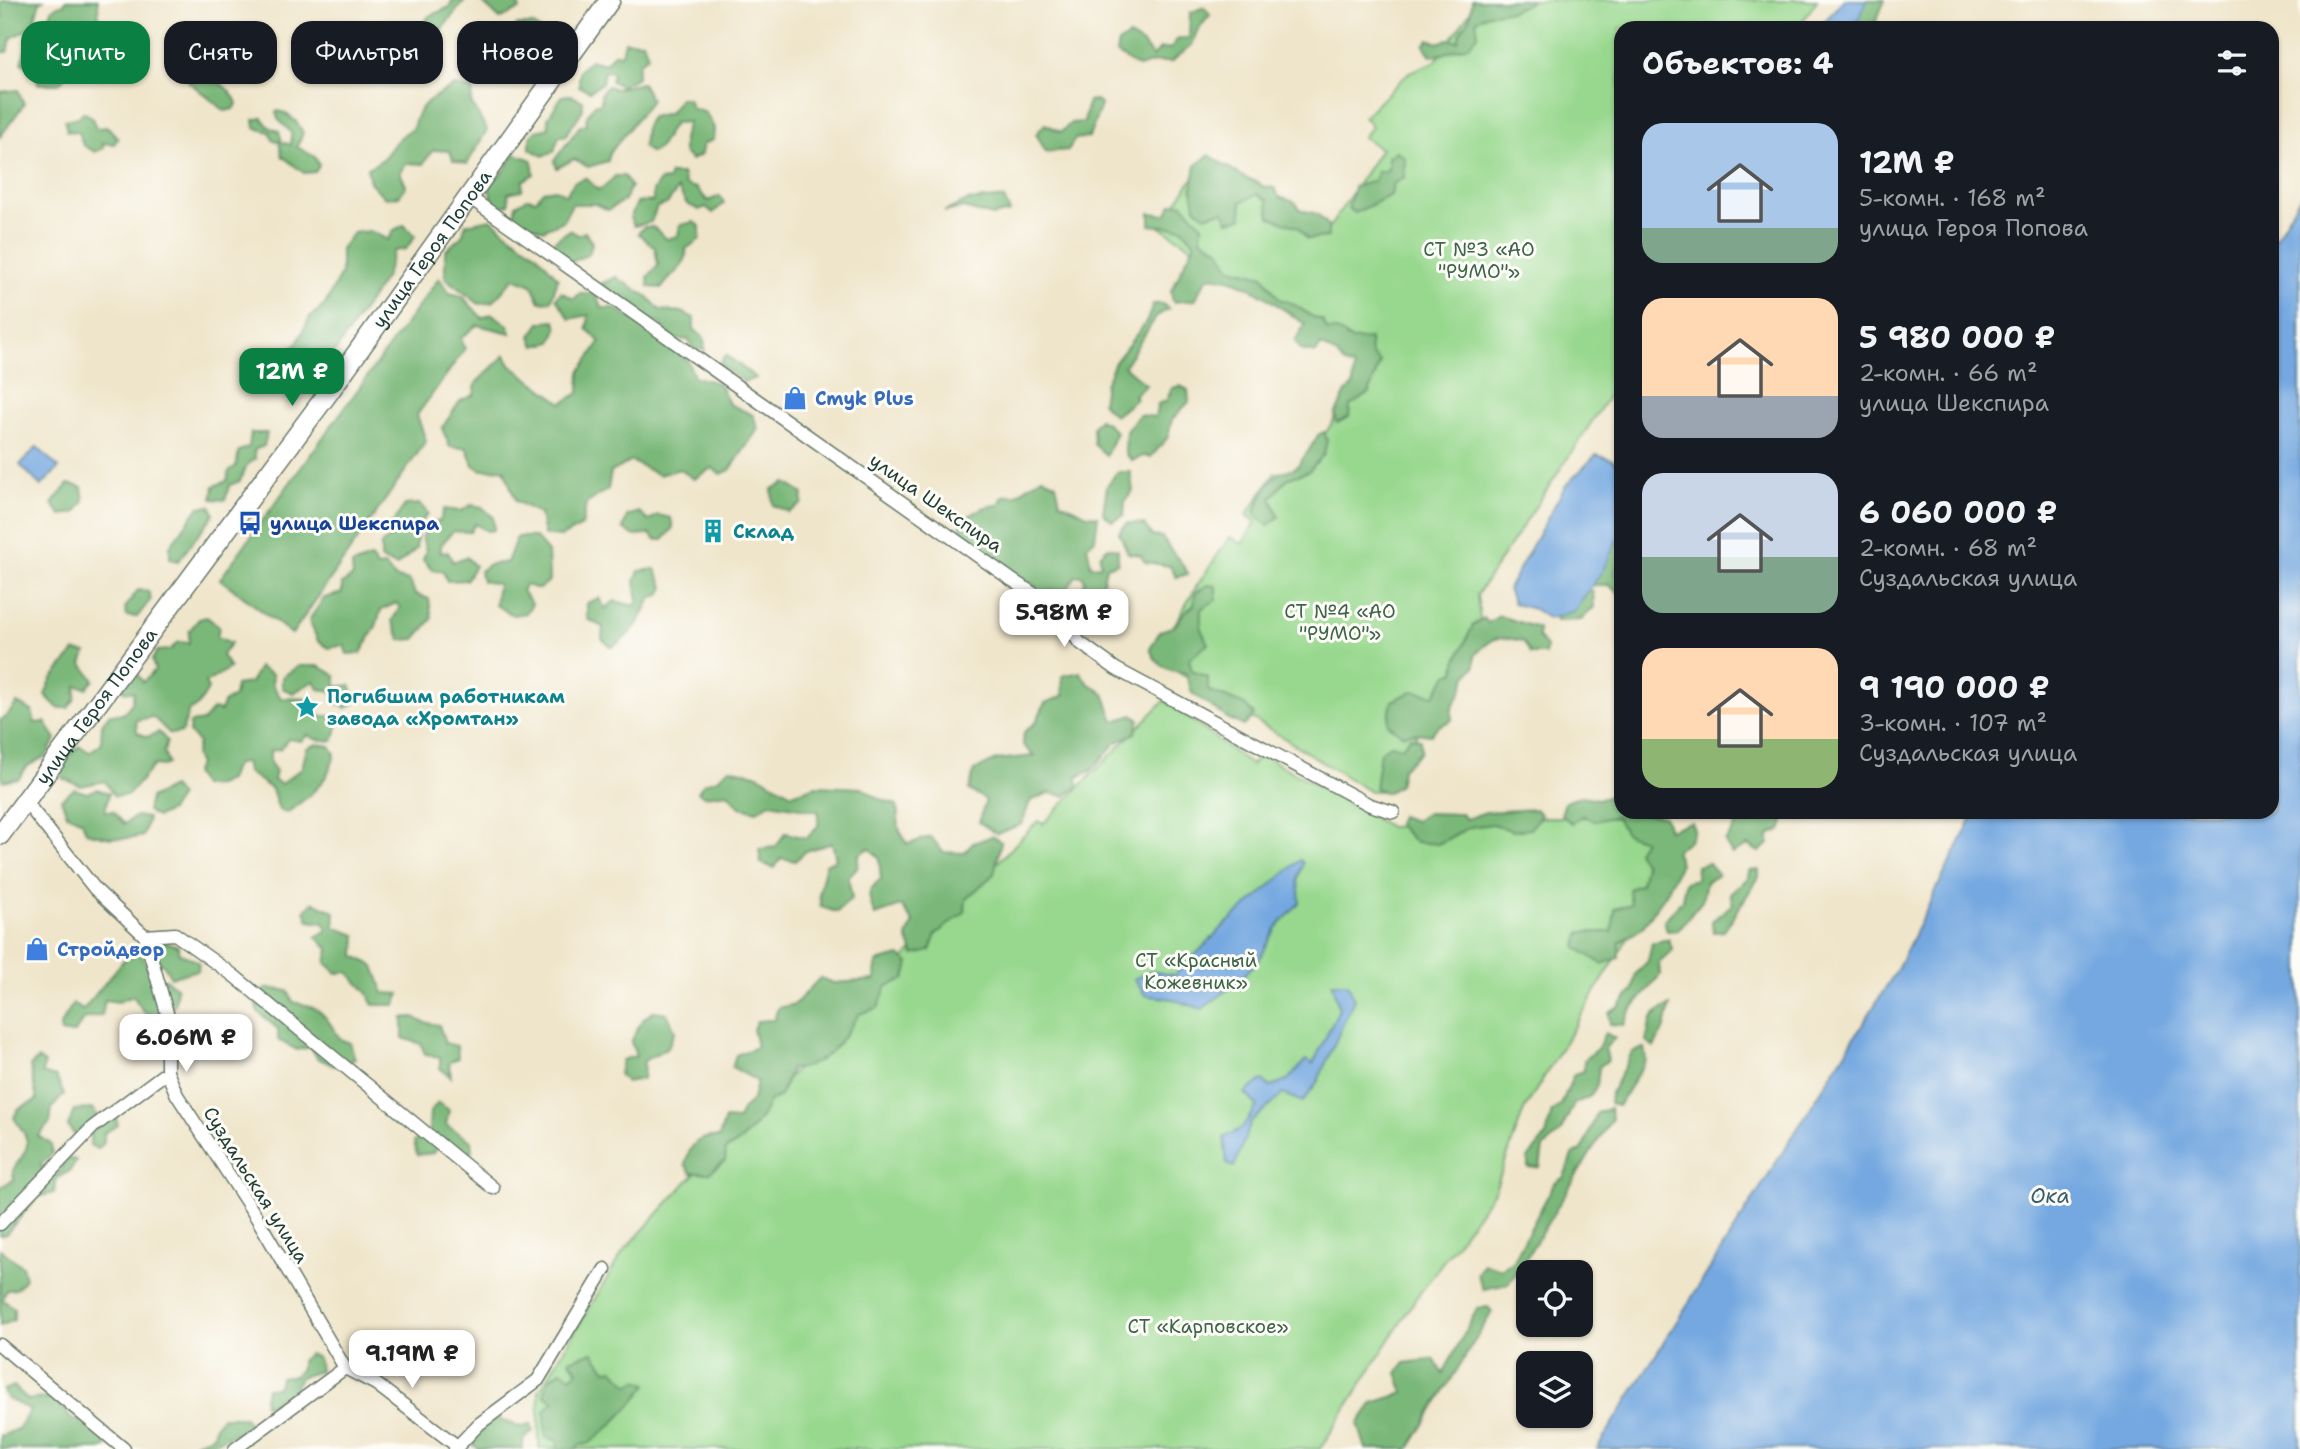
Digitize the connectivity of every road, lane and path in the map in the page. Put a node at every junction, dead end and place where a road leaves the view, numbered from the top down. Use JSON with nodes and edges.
{"nodes":[{"id":1,"x":610,"y":0,"type":"edge"},
{"id":2,"x":469,"y":197,"type":"junction"},
{"id":3,"x":25,"y":802,"type":"junction"},
{"id":4,"x":1393,"y":812,"type":"dead end"},
{"id":5,"x":0,"y":835,"type":"edge"},
{"id":6,"x":145,"y":936,"type":"junction"},
{"id":7,"x":167,"y":1072,"type":"junction"},
{"id":8,"x":493,"y":1188,"type":"dead end"},
{"id":9,"x":0,"y":1224,"type":"edge"},
{"id":10,"x":606,"y":1269,"type":"dead end"},
{"id":11,"x":0,"y":1345,"type":"edge"},
{"id":12,"x":345,"y":1368,"type":"junction"},
{"id":13,"x":456,"y":1448,"type":"edge"},
{"id":14,"x":124,"y":1449,"type":"edge"},
{"id":15,"x":235,"y":1449,"type":"edge"}],
"edges":[{"from":1,"to":2,"type":"street","name":"улица Героя Попова"},
{"from":2,"to":3,"type":"street","name":"улица Героя Попова"},
{"from":2,"to":4,"type":"street","name":"улица Шекспира"},
{"from":3,"to":5,"type":"street","name":"улица Героя Попова"},
{"from":3,"to":6,"type":"street"},
{"from":6,"to":7,"type":"street","name":"Суздальская улица"},
{"from":6,"to":8,"type":"street"},
{"from":7,"to":9,"type":"street"},
{"from":7,"to":12,"type":"street","name":"Суздальская улица"},
{"from":10,"to":13,"type":"street"},
{"from":11,"to":14,"type":"street"},
{"from":12,"to":13,"type":"street"},
{"from":12,"to":15,"type":"street"}]}
